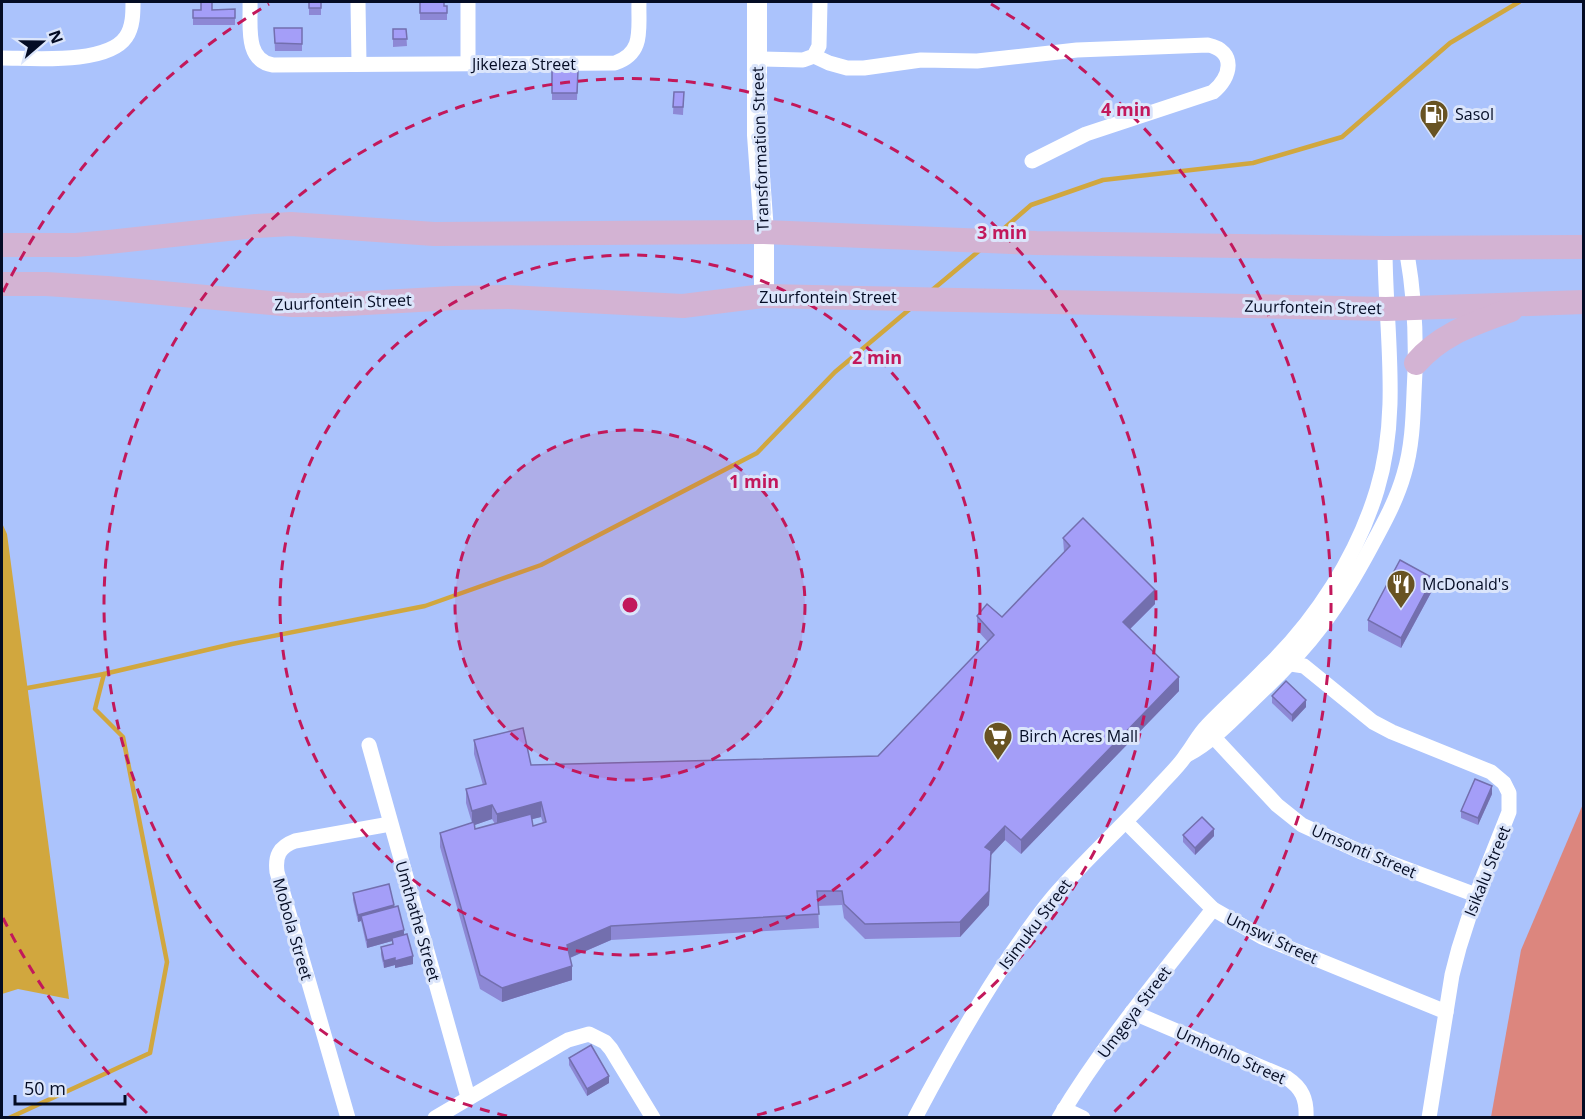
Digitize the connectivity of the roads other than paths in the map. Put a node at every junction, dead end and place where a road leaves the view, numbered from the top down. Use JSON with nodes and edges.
{"nodes":[{"id":1,"x":133,"y":2,"type":"edge"},
{"id":2,"x":250,"y":2,"type":"edge"},
{"id":3,"x":358,"y":2,"type":"edge"},
{"id":4,"x":468,"y":2,"type":"edge"},
{"id":5,"x":639,"y":2,"type":"edge"},
{"id":6,"x":757,"y":2,"type":"edge"},
{"id":7,"x":820,"y":2,"type":"edge"},
{"id":8,"x":814,"y":56,"type":"junction"},
{"id":9,"x":2,"y":58,"type":"edge"},
{"id":10,"x":757,"y":59,"type":"junction"},
{"id":11,"x":468,"y":63,"type":"junction"},
{"id":12,"x":359,"y":64,"type":"junction"},
{"id":13,"x":1032,"y":161,"type":"dead end"},
{"id":14,"x":764,"y":231,"type":"junction"},
{"id":15,"x":2,"y":245,"type":"edge"},
{"id":16,"x":1584,"y":247,"type":"edge"},
{"id":17,"x":1395,"y":248,"type":"junction"},
{"id":18,"x":2,"y":284,"type":"edge"},
{"id":19,"x":764,"y":296,"type":"junction"},
{"id":20,"x":1533,"y":302,"type":"junction"},
{"id":21,"x":1584,"y":302,"type":"edge"},
{"id":22,"x":1415,"y":308,"type":"junction"},
{"id":23,"x":1386,"y":309,"type":"junction"},
{"id":24,"x":1416,"y":363,"type":"junction"},
{"id":25,"x":1293,"y":657,"type":"junction"},
{"id":26,"x":1209,"y":732,"type":"junction"},
{"id":27,"x":369,"y":745,"type":"dead end"},
{"id":28,"x":1126,"y":822,"type":"junction"},
{"id":29,"x":390,"y":824,"type":"junction"},
{"id":30,"x":1476,"y":895,"type":"junction"},
{"id":31,"x":1214,"y":909,"type":"junction"},
{"id":32,"x":1132,"y":1012,"type":"junction"},
{"id":33,"x":1446,"y":1012,"type":"junction"},
{"id":34,"x":468,"y":1097,"type":"junction"},
{"id":35,"x":1061,"y":1113,"type":"edge"},
{"id":36,"x":348,"y":1118,"type":"edge"},
{"id":37,"x":435,"y":1118,"type":"edge"},
{"id":38,"x":653,"y":1118,"type":"edge"},
{"id":39,"x":915,"y":1118,"type":"edge"},
{"id":40,"x":1083,"y":1118,"type":"edge"},
{"id":41,"x":1306,"y":1118,"type":"edge"},
{"id":42,"x":1429,"y":1118,"type":"edge"}],
"edges":[{"from":1,"to":9,"type":"street"},
{"from":2,"to":12,"type":"street","name":"Jikeleza Street"},
{"from":3,"to":12,"type":"street"},
{"from":4,"to":11,"type":"street"},
{"from":5,"to":11,"type":"street","name":"Jikeleza Street"},
{"from":6,"to":10,"type":"street","name":"Transformation Street"},
{"from":7,"to":8,"type":"street"},
{"from":8,"to":10,"type":"street"},
{"from":8,"to":13,"type":"street"},
{"from":10,"to":14,"type":"street","name":"Transformation Street"},
{"from":11,"to":12,"type":"street","name":"Jikeleza Street"},
{"from":14,"to":15,"type":"main road"},
{"from":14,"to":17,"type":"main road"},
{"from":14,"to":19,"type":"street","name":"Transformation Street"},
{"from":16,"to":17,"type":"main road"},
{"from":17,"to":22,"type":"street","name":"Isimuku Street"},
{"from":17,"to":23,"type":"street","name":"Isimuku Street"},
{"from":18,"to":19,"type":"main road","name":"Zuurfontein Street"},
{"from":19,"to":23,"type":"main road","name":"Zuurfontein Street"},
{"from":20,"to":21,"type":"main road","name":"Zuurfontein Street"},
{"from":20,"to":22,"type":"main road","name":"Zuurfontein Street"},
{"from":20,"to":24,"type":"main road"},
{"from":22,"to":23,"type":"main road","name":"Zuurfontein Street"},
{"from":22,"to":24,"type":"street","name":"Isimuku Street"},
{"from":23,"to":25,"type":"street","name":"Isimuku Street"},
{"from":24,"to":25,"type":"street","name":"Isimuku Street"},
{"from":25,"to":26,"type":"street","name":"Isimuku Street"},
{"from":25,"to":30,"type":"street","name":"Isikalu Street"},
{"from":26,"to":28,"type":"street","name":"Isimuku Street"},
{"from":26,"to":30,"type":"street","name":"Umsonti Street"},
{"from":27,"to":29,"type":"street","name":"Umthathe Street"},
{"from":28,"to":31,"type":"street","name":"Umswi Street"},
{"from":28,"to":39,"type":"street","name":"Isimuku Street"},
{"from":29,"to":34,"type":"street","name":"Umthathe Street"},
{"from":29,"to":36,"type":"street","name":"Mobola Street"},
{"from":30,"to":33,"type":"street","name":"Isikalu Street"},
{"from":31,"to":32,"type":"street","name":"Umgeya Street"},
{"from":31,"to":33,"type":"street","name":"Umswi Street"},
{"from":32,"to":35,"type":"street","name":"Umgeya Street"},
{"from":32,"to":41,"type":"street","name":"Umhohlo Street"},
{"from":33,"to":42,"type":"street","name":"Isikalu Street"},
{"from":34,"to":37,"type":"street"},
{"from":34,"to":38,"type":"street"},
{"from":35,"to":40,"type":"street"}]}
